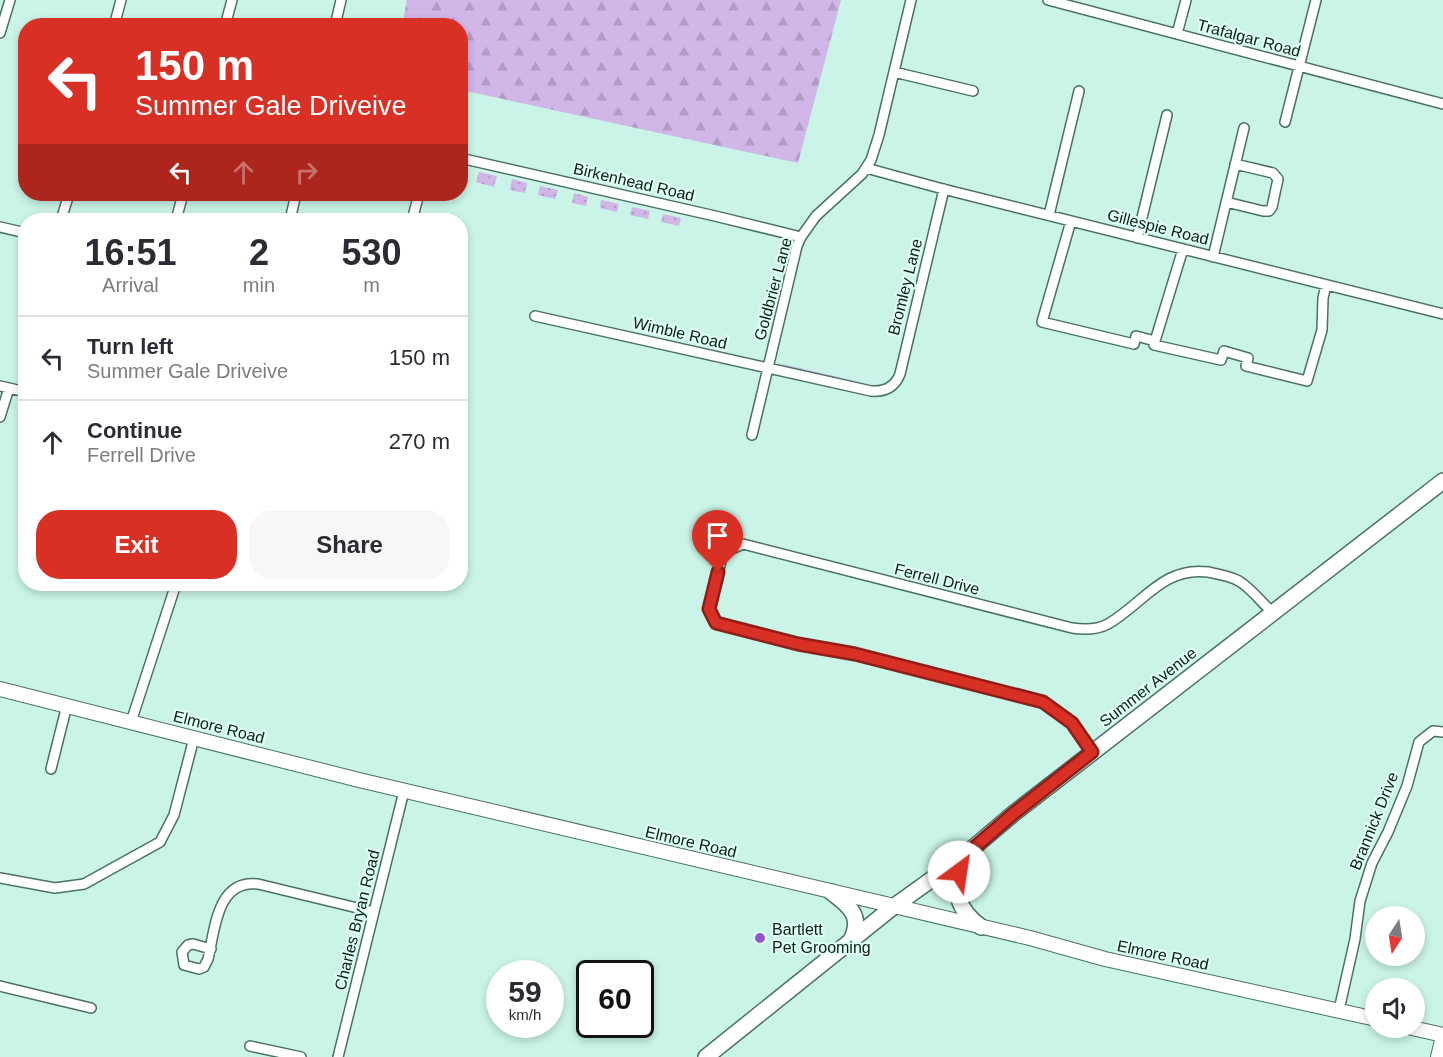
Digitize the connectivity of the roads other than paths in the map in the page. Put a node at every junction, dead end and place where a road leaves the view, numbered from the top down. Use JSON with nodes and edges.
{"nodes":[{"id":1,"x":10,"y":0,"type":"edge"},
{"id":2,"x":121,"y":0,"type":"edge"},
{"id":3,"x":232,"y":0,"type":"edge"},
{"id":4,"x":341,"y":0,"type":"edge"},
{"id":5,"x":911,"y":0,"type":"edge"},
{"id":6,"x":1048,"y":0,"type":"edge"},
{"id":7,"x":1185,"y":0,"type":"edge"},
{"id":8,"x":1316,"y":0,"type":"edge"},
{"id":9,"x":116,"y":18,"type":"edge"},
{"id":10,"x":227,"y":18,"type":"edge"},
{"id":11,"x":337,"y":18,"type":"edge"},
{"id":12,"x":0,"y":33,"type":"edge"},
{"id":13,"x":1177,"y":34,"type":"junction"},
{"id":14,"x":1299,"y":66,"type":"junction"},
{"id":15,"x":894,"y":72,"type":"junction"},
{"id":16,"x":973,"y":91,"type":"dead end"},
{"id":17,"x":1079,"y":91,"type":"dead end"},
{"id":18,"x":1443,"y":104,"type":"edge"},
{"id":19,"x":1167,"y":115,"type":"dead end"},
{"id":20,"x":1286,"y":122,"type":"dead end"},
{"id":21,"x":1244,"y":128,"type":"dead end"},
{"id":22,"x":468,"y":160,"type":"edge"},
{"id":23,"x":1236,"y":164,"type":"junction"},
{"id":24,"x":866,"y":168,"type":"junction"},
{"id":25,"x":944,"y":189,"type":"junction"},
{"id":26,"x":1226,"y":202,"type":"junction"},
{"id":27,"x":1049,"y":215,"type":"junction"},
{"id":28,"x":1071,"y":221,"type":"junction"},
{"id":29,"x":0,"y":227,"type":"edge"},
{"id":30,"x":18,"y":231,"type":"edge"},
{"id":31,"x":801,"y":237,"type":"junction"},
{"id":32,"x":1137,"y":238,"type":"junction"},
{"id":33,"x":1183,"y":249,"type":"junction"},
{"id":34,"x":1213,"y":257,"type":"junction"},
{"id":35,"x":1326,"y":285,"type":"junction"},
{"id":36,"x":1443,"y":314,"type":"edge"},
{"id":37,"x":535,"y":316,"type":"dead end"},
{"id":38,"x":1155,"y":341,"type":"junction"},
{"id":39,"x":768,"y":368,"type":"junction"},
{"id":40,"x":4,"y":387,"type":"edge"},
{"id":41,"x":889,"y":389,"type":"junction"},
{"id":42,"x":895,"y":398,"type":"dead end"},
{"id":43,"x":0,"y":417,"type":"edge"},
{"id":44,"x":752,"y":435,"type":"dead end"},
{"id":45,"x":1443,"y":481,"type":"edge"},
{"id":46,"x":174,"y":591,"type":"edge"},
{"id":47,"x":1273,"y":613,"type":"junction"},
{"id":48,"x":0,"y":689,"type":"edge"},
{"id":49,"x":67,"y":705,"type":"junction"},
{"id":50,"x":131,"y":722,"type":"junction"},
{"id":51,"x":1443,"y":732,"type":"edge"},
{"id":52,"x":194,"y":738,"type":"junction"},
{"id":53,"x":1092,"y":752,"type":"junction"},
{"id":54,"x":51,"y":769,"type":"dead end"},
{"id":55,"x":404,"y":790,"type":"junction"},
{"id":56,"x":960,"y":860,"type":"junction"},
{"id":57,"x":0,"y":878,"type":"edge"},
{"id":58,"x":831,"y":892,"type":"junction"},
{"id":59,"x":893,"y":907,"type":"junction"},
{"id":60,"x":374,"y":912,"type":"junction"},
{"id":61,"x":981,"y":927,"type":"junction"},
{"id":62,"x":850,"y":942,"type":"junction"},
{"id":63,"x":211,"y":949,"type":"dead end"},
{"id":64,"x":0,"y":986,"type":"edge"},
{"id":65,"x":91,"y":1008,"type":"dead end"},
{"id":66,"x":1339,"y":1010,"type":"junction"},
{"id":67,"x":1365,"y":1016,"type":"edge"},
{"id":68,"x":1425,"y":1031,"type":"edge"},
{"id":69,"x":1443,"y":1035,"type":"edge"},
{"id":70,"x":250,"y":1046,"type":"dead end"},
{"id":71,"x":301,"y":1057,"type":"edge"},
{"id":72,"x":338,"y":1057,"type":"edge"},
{"id":73,"x":706,"y":1057,"type":"edge"},
{"id":74,"x":1438,"y":1057,"type":"edge"}],
"edges":[{"from":1,"to":12,"type":"street"},
{"from":2,"to":9,"type":"street"},
{"from":3,"to":10,"type":"street"},
{"from":4,"to":11,"type":"street"},
{"from":5,"to":15,"type":"street","name":"Goldbrier Lane"},
{"from":6,"to":13,"type":"street","name":"Trafalgar Road"},
{"from":7,"to":13,"type":"street"},
{"from":8,"to":14,"type":"street"},
{"from":13,"to":14,"type":"street","name":"Trafalgar Road"},
{"from":14,"to":18,"type":"street","name":"Trafalgar Road"},
{"from":14,"to":20,"type":"street"},
{"from":15,"to":16,"type":"street"},
{"from":15,"to":24,"type":"street","name":"Goldbrier Lane"},
{"from":17,"to":27,"type":"street"},
{"from":19,"to":32,"type":"street"},
{"from":21,"to":23,"type":"street"},
{"from":22,"to":31,"type":"street","name":"Birkenhead Road"},
{"from":23,"to":26,"type":"street"},
{"from":23,"to":26,"type":"street"},
{"from":24,"to":25,"type":"street","name":"Gillespie Road"},
{"from":24,"to":31,"type":"street","name":"Goldbrier Lane"},
{"from":25,"to":27,"type":"street","name":"Gillespie Road"},
{"from":25,"to":41,"type":"street","name":"Bromley Lane"},
{"from":26,"to":34,"type":"street"},
{"from":27,"to":28,"type":"street","name":"Gillespie Road"},
{"from":28,"to":32,"type":"street","name":"Gillespie Road"},
{"from":28,"to":38,"type":"street"},
{"from":29,"to":30,"type":"street"},
{"from":31,"to":39,"type":"street","name":"Goldbrier Lane"},
{"from":32,"to":33,"type":"street","name":"Gillespie Road"},
{"from":33,"to":34,"type":"street","name":"Gillespie Road"},
{"from":33,"to":38,"type":"street"},
{"from":34,"to":35,"type":"street","name":"Gillespie Road"},
{"from":35,"to":36,"type":"street","name":"Gillespie Road"},
{"from":35,"to":38,"type":"street"},
{"from":37,"to":39,"type":"street","name":"Wimble Road"},
{"from":39,"to":41,"type":"street","name":"Wimble Road"},
{"from":39,"to":44,"type":"street","name":"Goldbrier Lane"},
{"from":40,"to":43,"type":"street"},
{"from":41,"to":42,"type":"street"},
{"from":45,"to":47,"type":"main road","name":"Summer Avenue"},
{"from":46,"to":50,"type":"street"},
{"from":47,"to":53,"type":"main road","name":"Summer Avenue"},
{"from":47,"to":53,"type":"street","name":"Ferrell Drive"},
{"from":48,"to":49,"type":"street","name":"Elmore Road"},
{"from":49,"to":50,"type":"street","name":"Elmore Road"},
{"from":49,"to":54,"type":"street"},
{"from":50,"to":52,"type":"street","name":"Elmore Road"},
{"from":51,"to":66,"type":"street","name":"Brannick Drive"},
{"from":52,"to":55,"type":"street","name":"Elmore Road"},
{"from":52,"to":57,"type":"street"},
{"from":53,"to":56,"type":"main road","name":"Summer Avenue"},
{"from":55,"to":58,"type":"street","name":"Elmore Road"},
{"from":55,"to":60,"type":"street","name":"Charles Bryan Road"},
{"from":56,"to":59,"type":"main road","name":"Summer Avenue"},
{"from":56,"to":61,"type":"main road"},
{"from":58,"to":59,"type":"street","name":"Elmore Road"},
{"from":58,"to":62,"type":"main road"},
{"from":59,"to":61,"type":"street","name":"Elmore Road"},
{"from":59,"to":62,"type":"main road","name":"Summer Avenue"},
{"from":60,"to":63,"type":"street"},
{"from":60,"to":72,"type":"street","name":"Charles Bryan Road"},
{"from":61,"to":66,"type":"street","name":"Elmore Road"},
{"from":62,"to":73,"type":"main road","name":"Summer Avenue"},
{"from":64,"to":65,"type":"street"},
{"from":66,"to":67,"type":"street","name":"Elmore Road"},
{"from":68,"to":69,"type":"street"},
{"from":69,"to":74,"type":"street"},
{"from":70,"to":71,"type":"street"}]}
